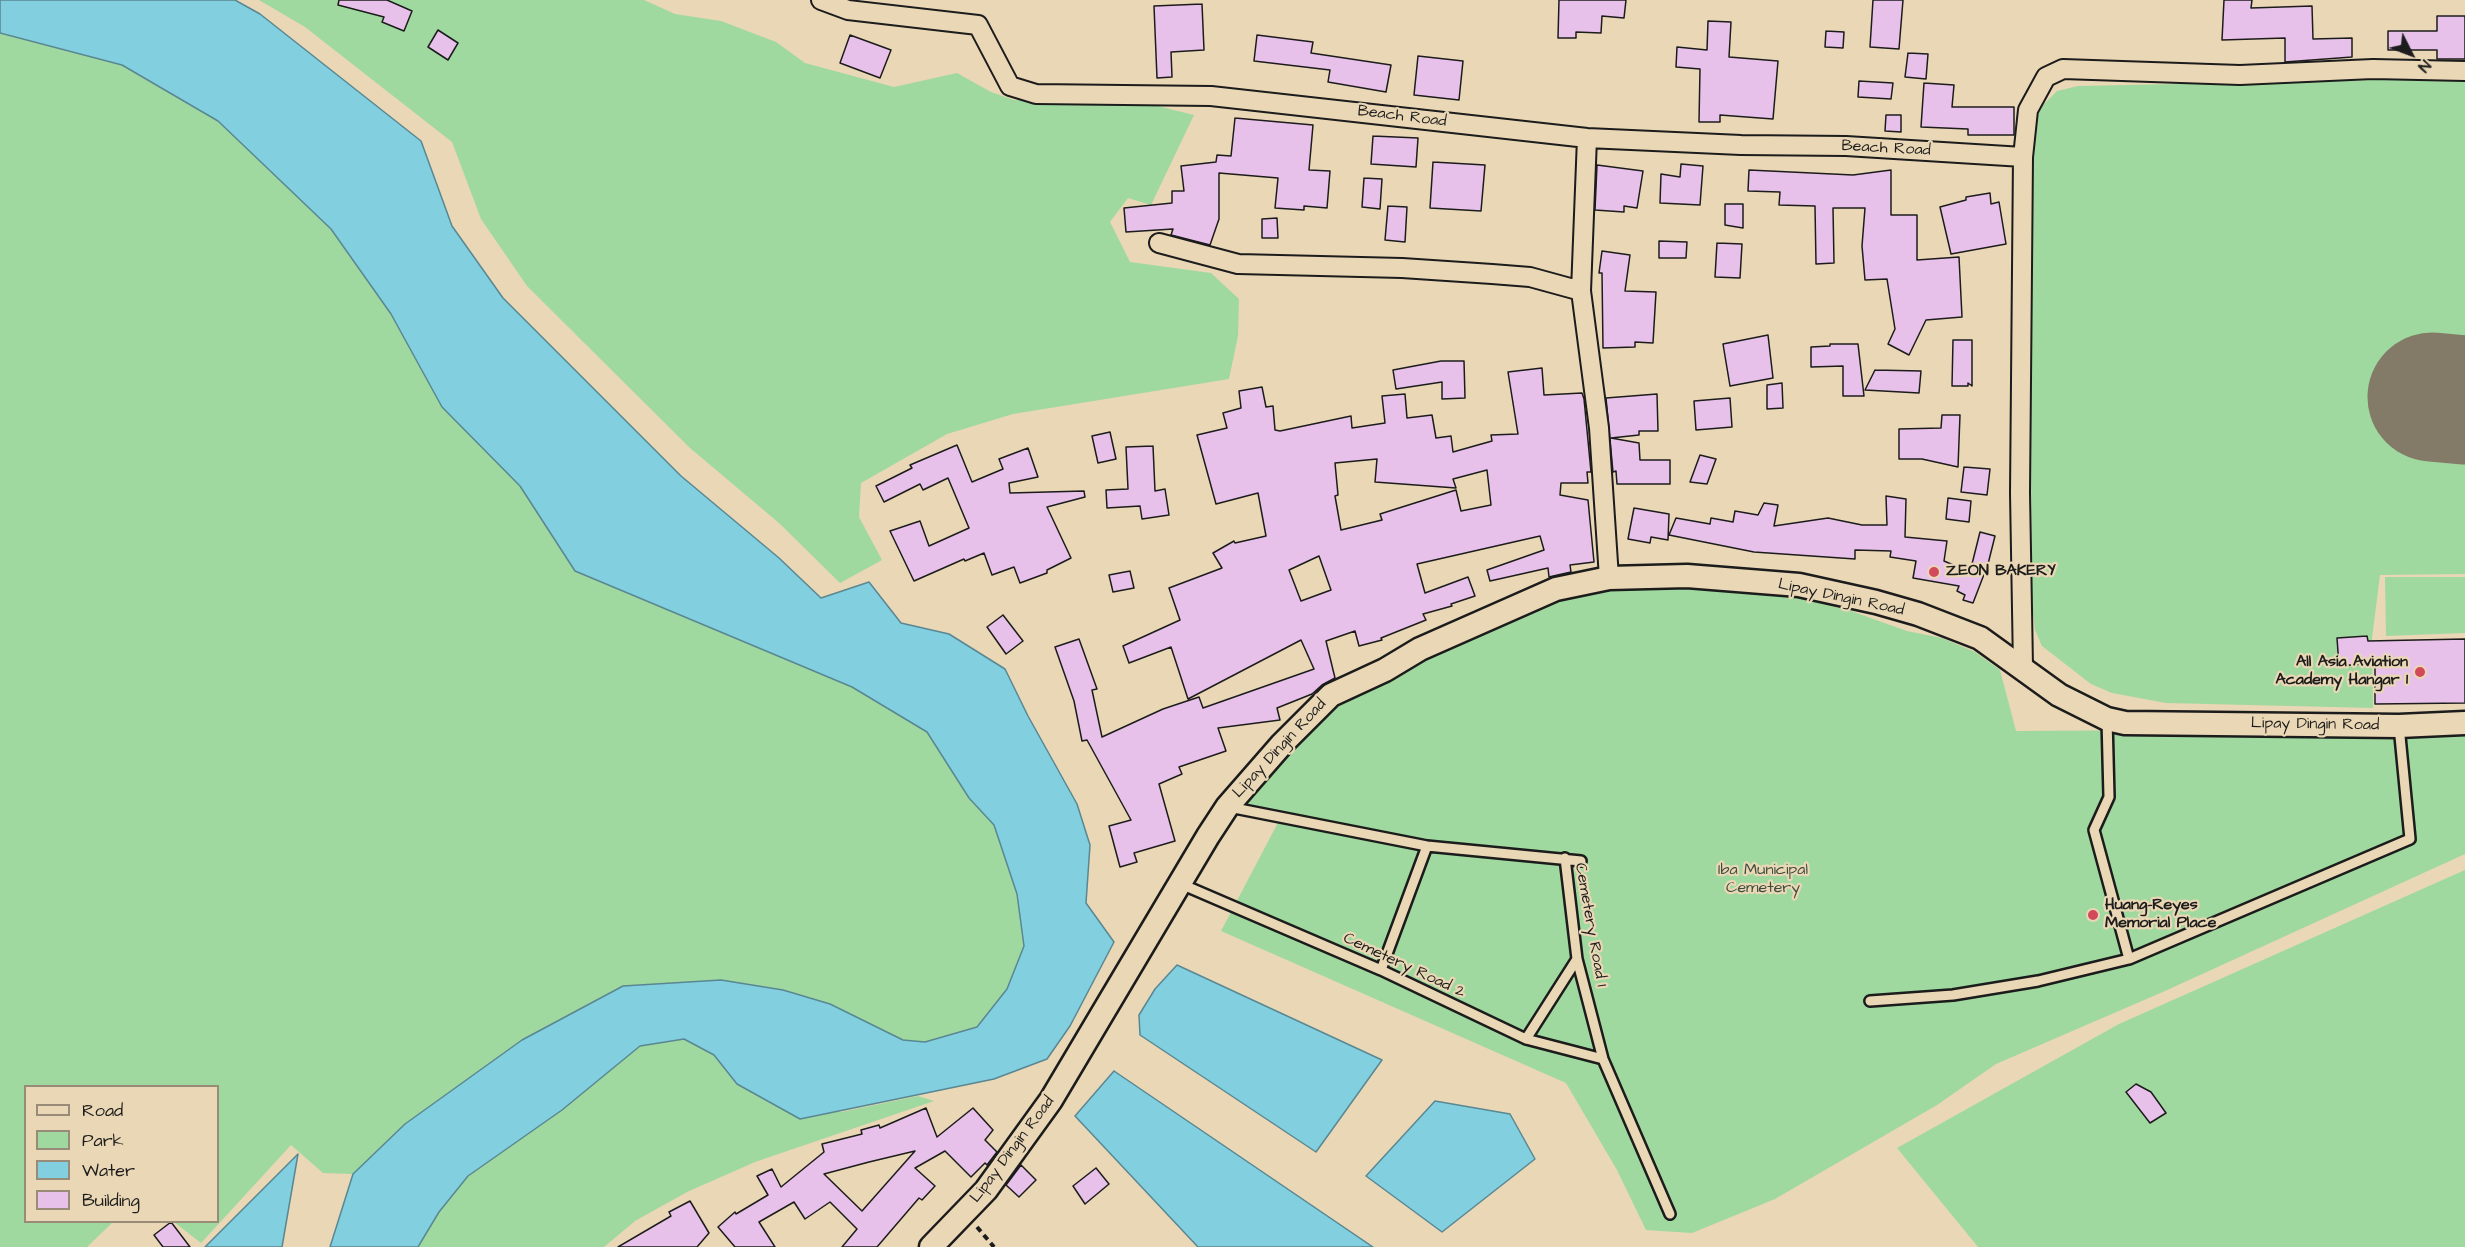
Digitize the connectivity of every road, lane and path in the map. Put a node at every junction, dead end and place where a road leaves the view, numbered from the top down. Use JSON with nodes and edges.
{"nodes":[{"id":1,"x":821,"y":0,"type":"edge"},
{"id":2,"x":2465,"y":71,"type":"edge"},
{"id":3,"x":1587,"y":138,"type":"junction"},
{"id":4,"x":2022,"y":157,"type":"junction"},
{"id":5,"x":1159,"y":243,"type":"dead end"},
{"id":6,"x":1581,"y":291,"type":"junction"},
{"id":7,"x":1609,"y":578,"type":"junction"},
{"id":8,"x":2023,"y":667,"type":"junction"},
{"id":9,"x":2107,"y":719,"type":"junction"},
{"id":10,"x":2465,"y":723,"type":"edge"},
{"id":11,"x":2399,"y":726,"type":"junction"},
{"id":12,"x":1227,"y":807,"type":"junction"},
{"id":13,"x":1427,"y":846,"type":"junction"},
{"id":14,"x":1565,"y":858,"type":"junction"},
{"id":15,"x":1581,"y":861,"type":"dead end"},
{"id":16,"x":1181,"y":884,"type":"junction"},
{"id":17,"x":1577,"y":959,"type":"junction"},
{"id":18,"x":2129,"y":959,"type":"junction"},
{"id":19,"x":1381,"y":970,"type":"junction"},
{"id":20,"x":1870,"y":1001,"type":"dead end"},
{"id":21,"x":1526,"y":1039,"type":"junction"},
{"id":22,"x":1603,"y":1059,"type":"junction"},
{"id":23,"x":965,"y":1213,"type":"junction"},
{"id":24,"x":1670,"y":1214,"type":"dead end"},
{"id":25,"x":931,"y":1247,"type":"edge"},
{"id":26,"x":994,"y":1247,"type":"edge"}],
"edges":[{"from":1,"to":3,"type":"street","name":"Beach Road"},
{"from":2,"to":4,"type":"street"},
{"from":3,"to":4,"type":"street","name":"Beach Road"},
{"from":3,"to":6,"type":"street"},
{"from":4,"to":8,"type":"street"},
{"from":5,"to":6,"type":"street"},
{"from":6,"to":7,"type":"street"},
{"from":7,"to":8,"type":"street","name":"Lipay Dingin Road"},
{"from":7,"to":12,"type":"street","name":"Lipay Dingin Road"},
{"from":8,"to":9,"type":"street","name":"Lipay Dingin Road"},
{"from":9,"to":11,"type":"street","name":"Lipay Dingin Road"},
{"from":9,"to":18,"type":"lane"},
{"from":10,"to":11,"type":"street","name":"Lipay Dingin Road"},
{"from":11,"to":18,"type":"lane"},
{"from":12,"to":13,"type":"lane","name":"Cemetery Road 1"},
{"from":12,"to":16,"type":"street","name":"Lipay Dingin Road"},
{"from":13,"to":14,"type":"lane","name":"Cemetery Road 1"},
{"from":13,"to":19,"type":"lane"},
{"from":14,"to":15,"type":"lane"},
{"from":14,"to":17,"type":"lane","name":"Cemetery Road 1"},
{"from":16,"to":19,"type":"lane","name":"Cemetery Road 2"},
{"from":16,"to":23,"type":"street","name":"Lipay Dingin Road"},
{"from":17,"to":21,"type":"lane"},
{"from":17,"to":22,"type":"lane","name":"Cemetery Road 1"},
{"from":18,"to":20,"type":"lane"},
{"from":19,"to":21,"type":"lane","name":"Cemetery Road 2"},
{"from":21,"to":22,"type":"lane","name":"Cemetery Road 2"},
{"from":22,"to":24,"type":"lane","name":"Cemetery Road 1"},
{"from":23,"to":25,"type":"street","name":"Lipay Dingin Road"},
{"from":23,"to":26,"type":"path"}]}
